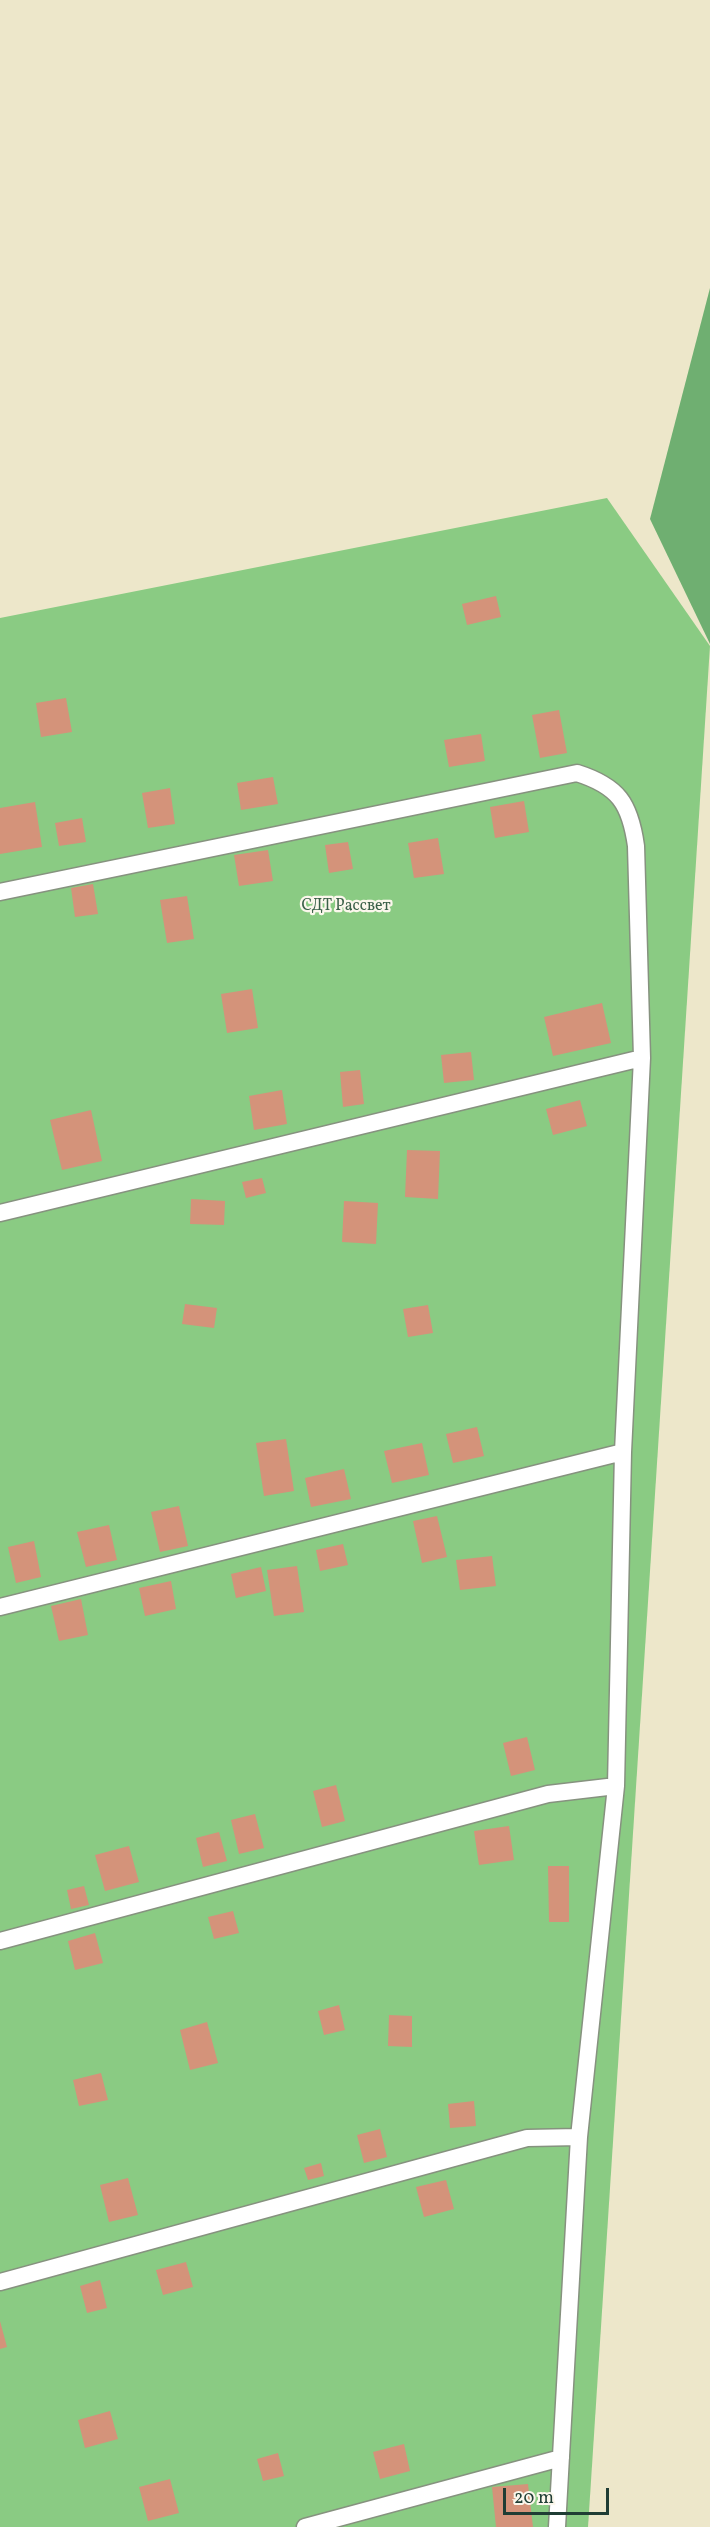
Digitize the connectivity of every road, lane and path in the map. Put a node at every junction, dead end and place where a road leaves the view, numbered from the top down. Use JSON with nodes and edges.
{"nodes":[{"id":1,"x":0,"y":892,"type":"edge"},
{"id":2,"x":642,"y":1058,"type":"junction"},
{"id":3,"x":0,"y":1213,"type":"edge"},
{"id":4,"x":623,"y":1452,"type":"junction"},
{"id":5,"x":0,"y":1607,"type":"edge"},
{"id":6,"x":616,"y":1786,"type":"junction"},
{"id":7,"x":0,"y":1941,"type":"edge"},
{"id":8,"x":579,"y":2138,"type":"junction"},
{"id":9,"x":0,"y":2282,"type":"edge"},
{"id":10,"x":561,"y":2458,"type":"junction"},
{"id":11,"x":305,"y":2527,"type":"edge"},
{"id":12,"x":557,"y":2527,"type":"edge"}],
"edges":[{"from":1,"to":2,"type":"lane"},
{"from":2,"to":3,"type":"lane"},
{"from":2,"to":4,"type":"lane"},
{"from":4,"to":5,"type":"lane"},
{"from":4,"to":6,"type":"lane"},
{"from":6,"to":7,"type":"lane"},
{"from":6,"to":8,"type":"lane"},
{"from":8,"to":9,"type":"lane"},
{"from":8,"to":10,"type":"lane"},
{"from":10,"to":11,"type":"lane"},
{"from":10,"to":12,"type":"lane"}]}
